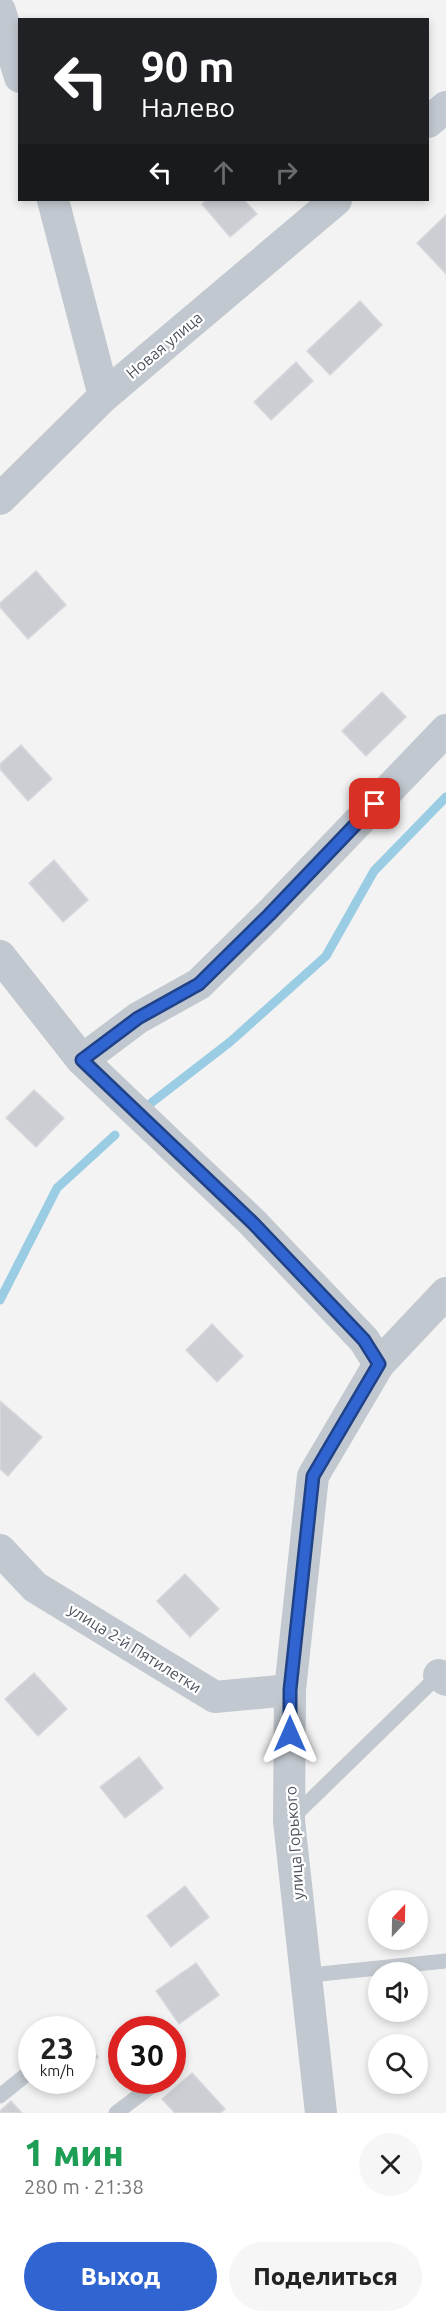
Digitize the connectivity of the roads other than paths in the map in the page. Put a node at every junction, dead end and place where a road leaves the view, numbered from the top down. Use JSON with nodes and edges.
{"nodes":[{"id":1,"x":0,"y":11,"type":"edge"},
{"id":2,"x":18,"y":70,"type":"edge"},
{"id":3,"x":446,"y":107,"type":"edge"},
{"id":4,"x":429,"y":121,"type":"edge"},
{"id":5,"x":53,"y":201,"type":"edge"},
{"id":6,"x":335,"y":201,"type":"edge"},
{"id":7,"x":104,"y":396,"type":"junction"},
{"id":8,"x":0,"y":499,"type":"edge"},
{"id":9,"x":446,"y":730,"type":"edge"},
{"id":10,"x":0,"y":956,"type":"edge"},
{"id":11,"x":82,"y":1060,"type":"junction"},
{"id":12,"x":446,"y":1293,"type":"edge"},
{"id":13,"x":379,"y":1364,"type":"junction"},
{"id":14,"x":0,"y":1550,"type":"edge"},
{"id":15,"x":444,"y":1674,"type":"edge"},
{"id":16,"x":290,"y":1690,"type":"junction"},
{"id":17,"x":289,"y":1821,"type":"junction"},
{"id":18,"x":446,"y":1961,"type":"edge"},
{"id":19,"x":304,"y":1976,"type":"junction"},
{"id":20,"x":18,"y":2081,"type":"edge"},
{"id":21,"x":141,"y":2094,"type":"edge"},
{"id":22,"x":0,"y":2096,"type":"edge"},
{"id":23,"x":116,"y":2113,"type":"edge"},
{"id":24,"x":321,"y":2113,"type":"edge"}],
"edges":[{"from":1,"to":2,"type":"street"},
{"from":3,"to":4,"type":"street"},
{"from":5,"to":7,"type":"street"},
{"from":6,"to":7,"type":"street","name":"Новая улица"},
{"from":7,"to":8,"type":"street","name":"Новая улица"},
{"from":9,"to":11,"type":"street"},
{"from":10,"to":11,"type":"street"},
{"from":11,"to":13,"type":"street"},
{"from":12,"to":13,"type":"street","name":"улица Горького"},
{"from":13,"to":16,"type":"street","name":"улица Горького"},
{"from":14,"to":16,"type":"street","name":"улица 2-й Пятилетки"},
{"from":15,"to":17,"type":"lane"},
{"from":16,"to":17,"type":"street","name":"улица Горького"},
{"from":17,"to":19,"type":"street","name":"улица Горького"},
{"from":18,"to":19,"type":"lane"},
{"from":19,"to":24,"type":"street","name":"улица Горького"},
{"from":20,"to":22,"type":"lane"},
{"from":21,"to":23,"type":"lane"}]}
